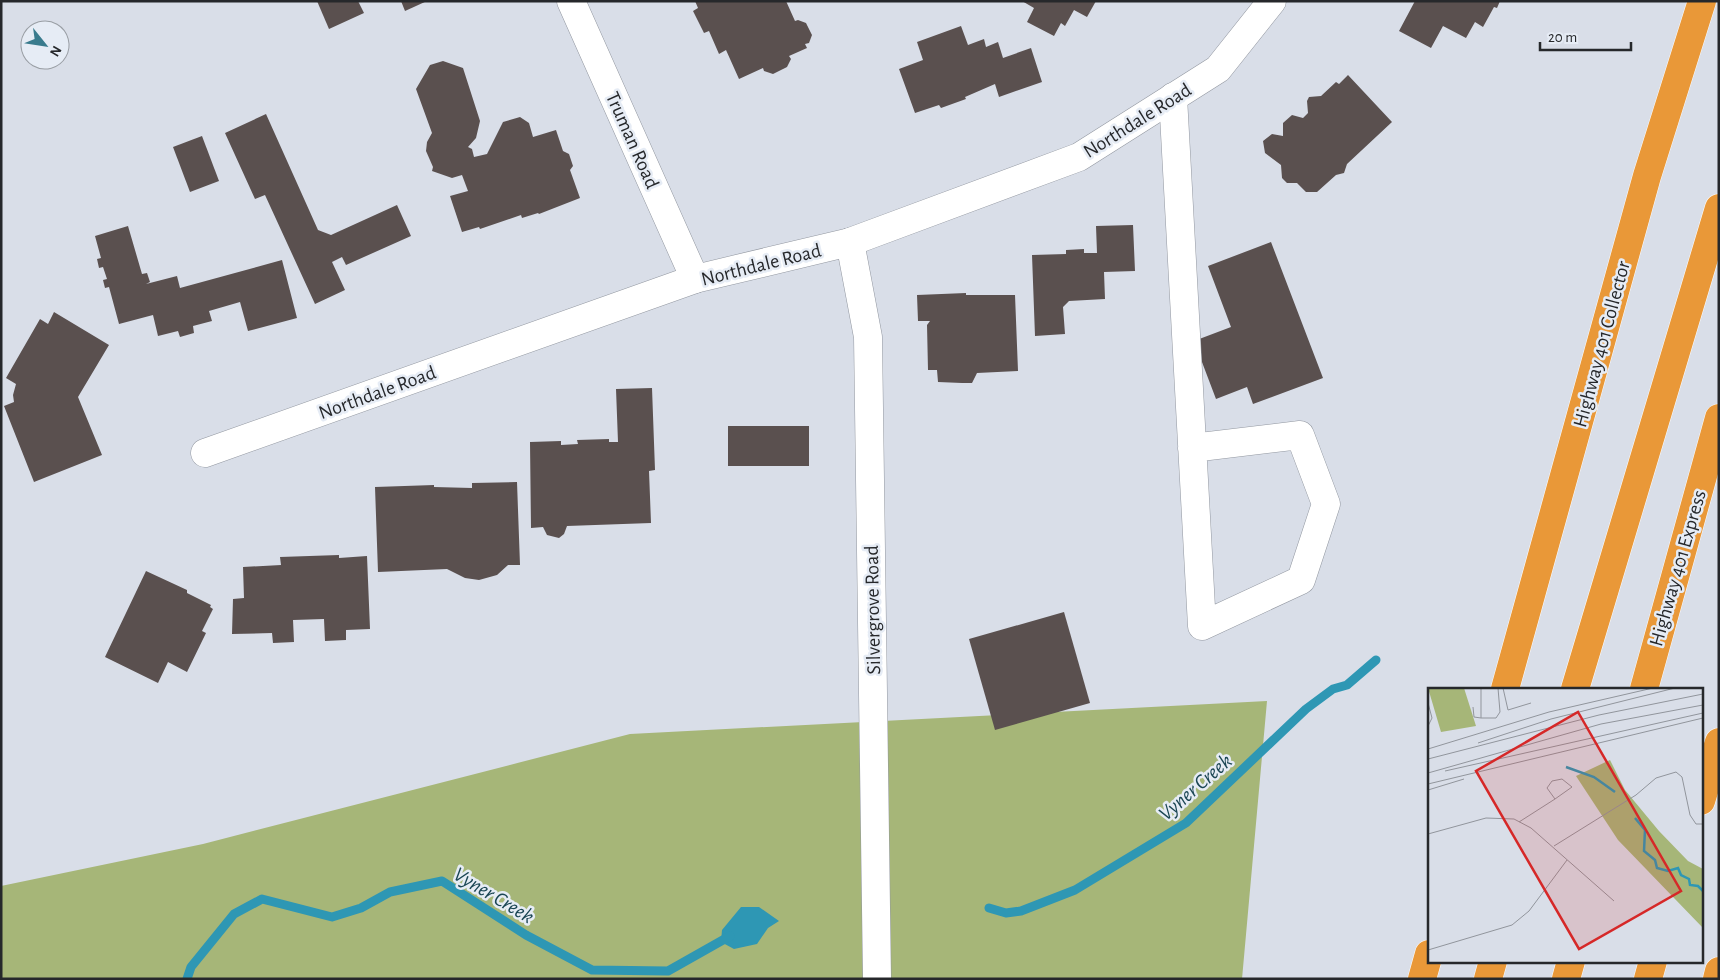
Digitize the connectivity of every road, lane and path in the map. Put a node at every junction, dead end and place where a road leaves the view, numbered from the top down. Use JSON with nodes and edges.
{"nodes":[{"id":1,"x":571,"y":1,"type":"edge"},
{"id":2,"x":1272,"y":1,"type":"edge"},
{"id":3,"x":1685,"y":1,"type":"edge"},
{"id":4,"x":1702,"y":1,"type":"edge"},
{"id":5,"x":1173,"y":97,"type":"junction"},
{"id":6,"x":1648,"y":176,"type":"junction"},
{"id":7,"x":1719,"y":208,"type":"edge"},
{"id":8,"x":850,"y":242,"type":"junction"},
{"id":9,"x":695,"y":279,"type":"junction"},
{"id":10,"x":1719,"y":418,"type":"edge"},
{"id":11,"x":1192,"y":448,"type":"junction"},
{"id":12,"x":205,"y":454,"type":"dead end"},
{"id":13,"x":1505,"y":688,"type":"edge"},
{"id":14,"x":1575,"y":688,"type":"edge"},
{"id":15,"x":1644,"y":688,"type":"edge"},
{"id":16,"x":1719,"y":742,"type":"edge"},
{"id":17,"x":1702,"y":798,"type":"edge"},
{"id":18,"x":1428,"y":958,"type":"edge"},
{"id":19,"x":1493,"y":962,"type":"edge"},
{"id":20,"x":1571,"y":962,"type":"edge"},
{"id":21,"x":1653,"y":962,"type":"edge"},
{"id":22,"x":1719,"y":972,"type":"edge"},
{"id":23,"x":877,"y":979,"type":"edge"},
{"id":24,"x":1422,"y":979,"type":"edge"},
{"id":25,"x":1488,"y":979,"type":"edge"},
{"id":26,"x":1566,"y":979,"type":"edge"},
{"id":27,"x":1648,"y":979,"type":"edge"},
{"id":28,"x":1717,"y":979,"type":"edge"}],
"edges":[{"from":1,"to":9,"type":"street","name":"Truman Road"},
{"from":2,"to":5,"type":"street","name":"Northdale Road"},
{"from":3,"to":6,"type":"highway"},
{"from":4,"to":6,"type":"highway","name":"Highway 401 Collector"},
{"from":5,"to":8,"type":"street","name":"Northdale Road"},
{"from":5,"to":11,"type":"street"},
{"from":6,"to":13,"type":"highway","name":"Highway 401 Collector"},
{"from":7,"to":14,"type":"highway"},
{"from":8,"to":9,"type":"street","name":"Northdale Road"},
{"from":8,"to":23,"type":"street","name":"Silvergrove Road"},
{"from":9,"to":12,"type":"street","name":"Northdale Road"},
{"from":10,"to":15,"type":"highway","name":"Highway 401 Express"},
{"from":11,"to":11,"type":"street"},
{"from":16,"to":17,"type":"highway"},
{"from":18,"to":24,"type":"highway"},
{"from":19,"to":25,"type":"highway"},
{"from":20,"to":26,"type":"highway"},
{"from":21,"to":27,"type":"highway"},
{"from":22,"to":28,"type":"highway"}]}
